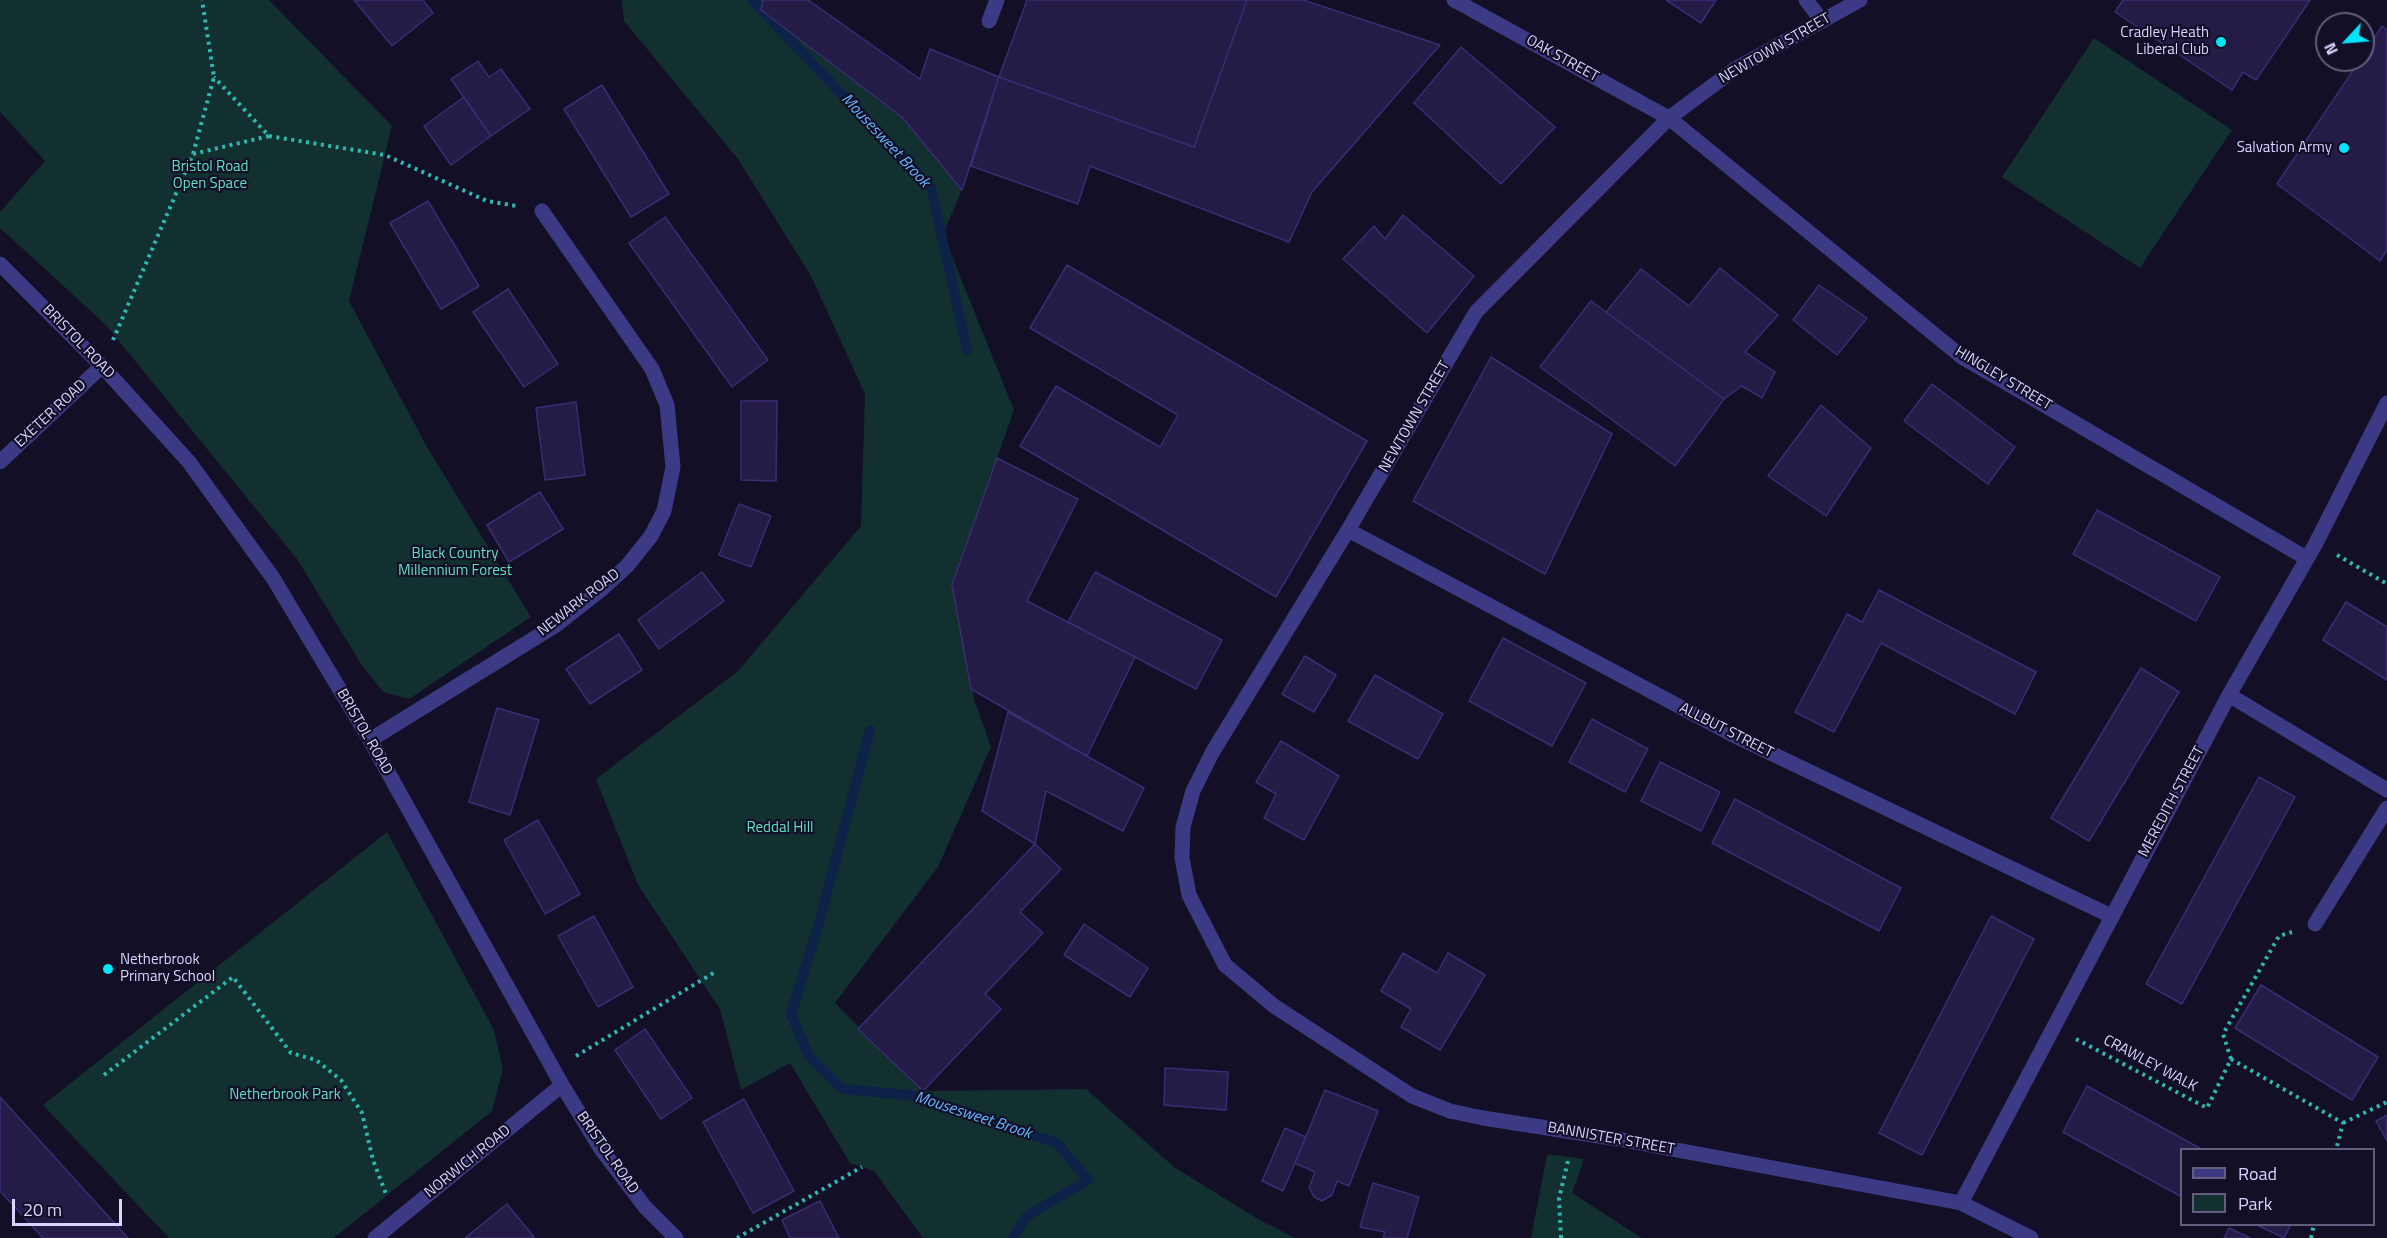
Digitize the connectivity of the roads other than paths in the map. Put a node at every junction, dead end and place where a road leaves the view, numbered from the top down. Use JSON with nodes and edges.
{"nodes":[{"id":1,"x":997,"y":0,"type":"edge"},
{"id":2,"x":1454,"y":0,"type":"edge"},
{"id":3,"x":1806,"y":0,"type":"edge"},
{"id":4,"x":1860,"y":0,"type":"edge"},
{"id":5,"x":989,"y":21,"type":"dead end"},
{"id":6,"x":1822,"y":21,"type":"junction"},
{"id":7,"x":1670,"y":118,"type":"junction"},
{"id":8,"x":542,"y":211,"type":"road end"},
{"id":9,"x":0,"y":264,"type":"edge"},
{"id":10,"x":102,"y":366,"type":"junction"},
{"id":11,"x":2387,"y":403,"type":"edge"},
{"id":12,"x":0,"y":462,"type":"edge"},
{"id":13,"x":1348,"y":530,"type":"junction"},
{"id":14,"x":2306,"y":558,"type":"junction"},
{"id":15,"x":2229,"y":695,"type":"junction"},
{"id":16,"x":370,"y":740,"type":"junction"},
{"id":17,"x":2387,"y":790,"type":"edge"},
{"id":18,"x":2387,"y":808,"type":"edge"},
{"id":19,"x":2111,"y":916,"type":"junction"},
{"id":20,"x":2315,"y":924,"type":"road end"},
{"id":21,"x":1225,"y":965,"type":"joint"},
{"id":22,"x":562,"y":1086,"type":"junction"},
{"id":23,"x":1961,"y":1203,"type":"junction"},
{"id":24,"x":375,"y":1238,"type":"edge"},
{"id":25,"x":676,"y":1238,"type":"edge"},
{"id":26,"x":2031,"y":1238,"type":"edge"}],
"edges":[{"from":1,"to":5,"type":"street"},
{"from":2,"to":7,"type":"street","name":"OAK STREET"},
{"from":3,"to":6,"type":"street"},
{"from":4,"to":6,"type":"street","name":"NEWTOWN STREET"},
{"from":6,"to":7,"type":"street","name":"NEWTOWN STREET"},
{"from":7,"to":13,"type":"street","name":"NEWTOWN STREET"},
{"from":7,"to":14,"type":"street","name":"HINGLEY STREET"},
{"from":8,"to":16,"type":"street","name":"NEWARK ROAD"},
{"from":9,"to":10,"type":"street","name":"BRISTOL ROAD"},
{"from":10,"to":12,"type":"street","name":"EXETER ROAD"},
{"from":10,"to":16,"type":"street","name":"BRISTOL ROAD"},
{"from":11,"to":14,"type":"street","name":"MEREDITH STREET"},
{"from":13,"to":19,"type":"street","name":"ALLBUT STREET"},
{"from":13,"to":21,"type":"street","name":"NEWTOWN STREET"},
{"from":14,"to":15,"type":"street","name":"MEREDITH STREET"},
{"from":15,"to":17,"type":"street"},
{"from":15,"to":19,"type":"street","name":"MEREDITH STREET"},
{"from":16,"to":22,"type":"street","name":"BRISTOL ROAD"},
{"from":18,"to":20,"type":"street"},
{"from":19,"to":23,"type":"street","name":"MEREDITH STREET"},
{"from":21,"to":23,"type":"street","name":"BANNISTER STREET"},
{"from":22,"to":24,"type":"street","name":"NORWICH ROAD"},
{"from":22,"to":25,"type":"street","name":"BRISTOL ROAD"},
{"from":23,"to":26,"type":"street","name":"BANNISTER STREET"}]}
